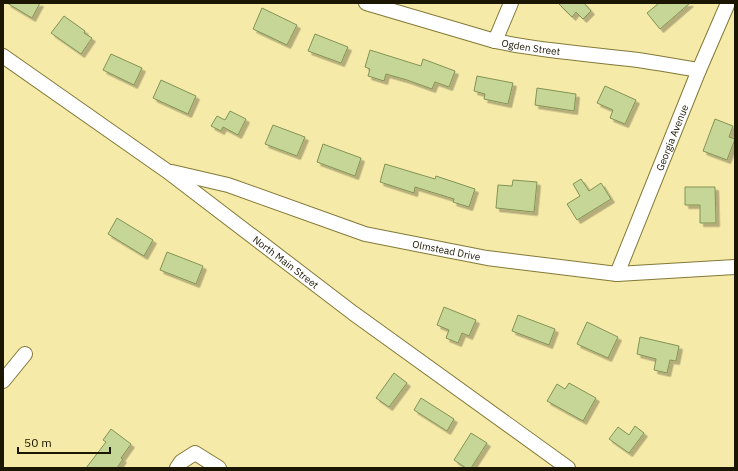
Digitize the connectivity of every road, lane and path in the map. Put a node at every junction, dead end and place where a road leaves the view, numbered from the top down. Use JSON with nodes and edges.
{"nodes":[{"id":1,"x":366,"y":3,"type":"edge"},
{"id":2,"x":511,"y":3,"type":"edge"},
{"id":3,"x":728,"y":3,"type":"edge"},
{"id":4,"x":495,"y":41,"type":"junction"},
{"id":5,"x":3,"y":56,"type":"edge"},
{"id":6,"x":699,"y":70,"type":"junction"},
{"id":7,"x":168,"y":171,"type":"junction"},
{"id":8,"x":735,"y":267,"type":"edge"},
{"id":9,"x":617,"y":274,"type":"junction"},
{"id":10,"x":25,"y":354,"type":"dead end"},
{"id":11,"x":3,"y":381,"type":"edge"},
{"id":12,"x":177,"y":468,"type":"edge"},
{"id":13,"x":219,"y":468,"type":"edge"},
{"id":14,"x":568,"y":468,"type":"edge"}],
"edges":[{"from":1,"to":4,"type":"street","name":"Ogden Street"},
{"from":2,"to":4,"type":"street"},
{"from":3,"to":6,"type":"street","name":"Georgia Avenue"},
{"from":4,"to":6,"type":"street","name":"Ogden Street"},
{"from":5,"to":7,"type":"street","name":"North Main Street"},
{"from":6,"to":9,"type":"street","name":"Georgia Avenue"},
{"from":7,"to":9,"type":"street","name":"Olmstead Drive"},
{"from":7,"to":14,"type":"street","name":"North Main Street"},
{"from":8,"to":9,"type":"street","name":"Olmstead Drive"},
{"from":10,"to":11,"type":"street"},
{"from":12,"to":13,"type":"street"}]}
